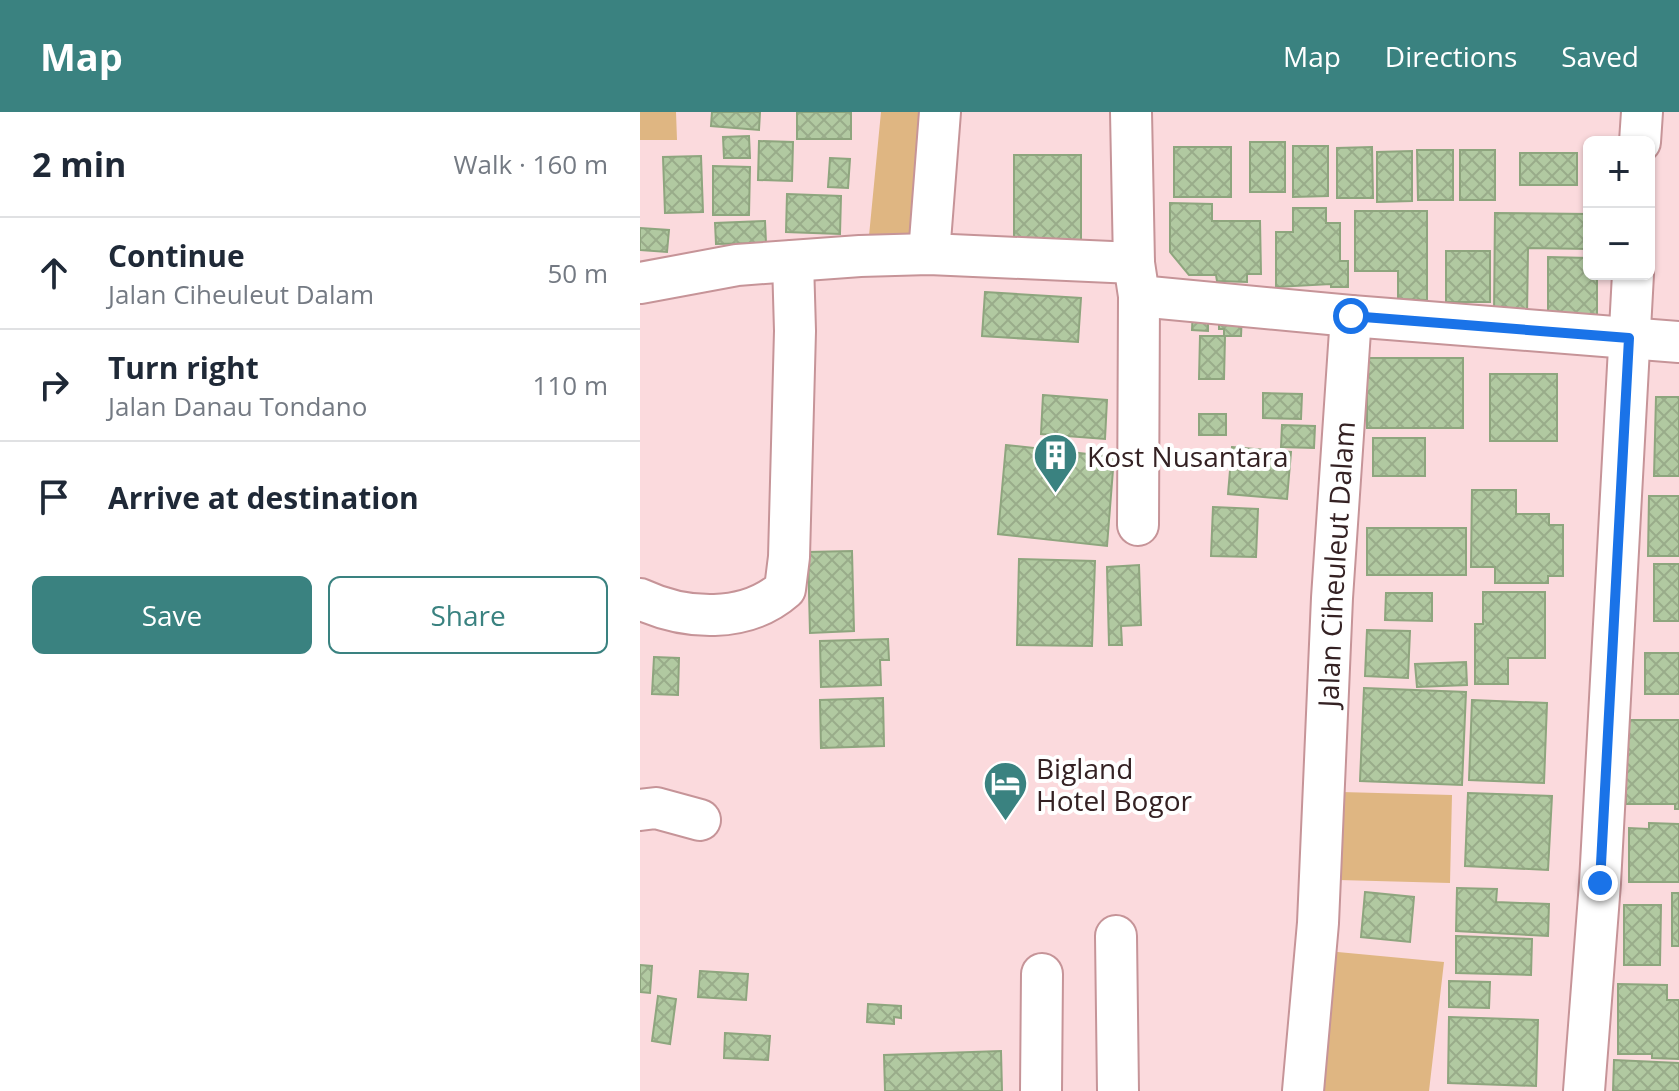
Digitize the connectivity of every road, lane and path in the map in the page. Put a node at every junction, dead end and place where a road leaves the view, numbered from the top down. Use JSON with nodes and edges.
{"nodes":[{"id":1,"x":940,"y":112,"type":"edge"},
{"id":2,"x":1131,"y":112,"type":"edge"},
{"id":3,"x":1642,"y":112,"type":"edge"},
{"id":4,"x":1640,"y":136,"type":"edge"},
{"id":5,"x":929,"y":254,"type":"junction"},
{"id":6,"x":793,"y":261,"type":"junction"},
{"id":7,"x":1136,"y":280,"type":"junction"},
{"id":8,"x":1633,"y":280,"type":"edge"},
{"id":9,"x":640,"y":283,"type":"edge"},
{"id":10,"x":1351,"y":316,"type":"junction"},
{"id":11,"x":1629,"y":338,"type":"junction"},
{"id":12,"x":1679,"y":342,"type":"edge"},
{"id":13,"x":1138,"y":525,"type":"dead end"},
{"id":14,"x":640,"y":599,"type":"edge"},
{"id":15,"x":640,"y":810,"type":"edge"},
{"id":16,"x":700,"y":820,"type":"dead end"},
{"id":17,"x":1116,"y":936,"type":"dead end"},
{"id":18,"x":1042,"y":974,"type":"dead end"},
{"id":19,"x":1041,"y":1091,"type":"edge"},
{"id":20,"x":1118,"y":1091,"type":"edge"},
{"id":21,"x":1303,"y":1091,"type":"edge"},
{"id":22,"x":1584,"y":1091,"type":"edge"}],
"edges":[{"from":1,"to":5,"type":"street"},
{"from":2,"to":7,"type":"street"},
{"from":3,"to":4,"type":"street"},
{"from":5,"to":6,"type":"street"},
{"from":5,"to":7,"type":"street"},
{"from":6,"to":9,"type":"street"},
{"from":6,"to":14,"type":"street"},
{"from":7,"to":10,"type":"street"},
{"from":7,"to":13,"type":"street"},
{"from":8,"to":11,"type":"street"},
{"from":10,"to":11,"type":"street"},
{"from":10,"to":21,"type":"street","name":"Jalan Ciheuleut Dalam"},
{"from":11,"to":12,"type":"street"},
{"from":11,"to":22,"type":"street"},
{"from":15,"to":16,"type":"street"},
{"from":17,"to":20,"type":"street"},
{"from":18,"to":19,"type":"street"}]}
